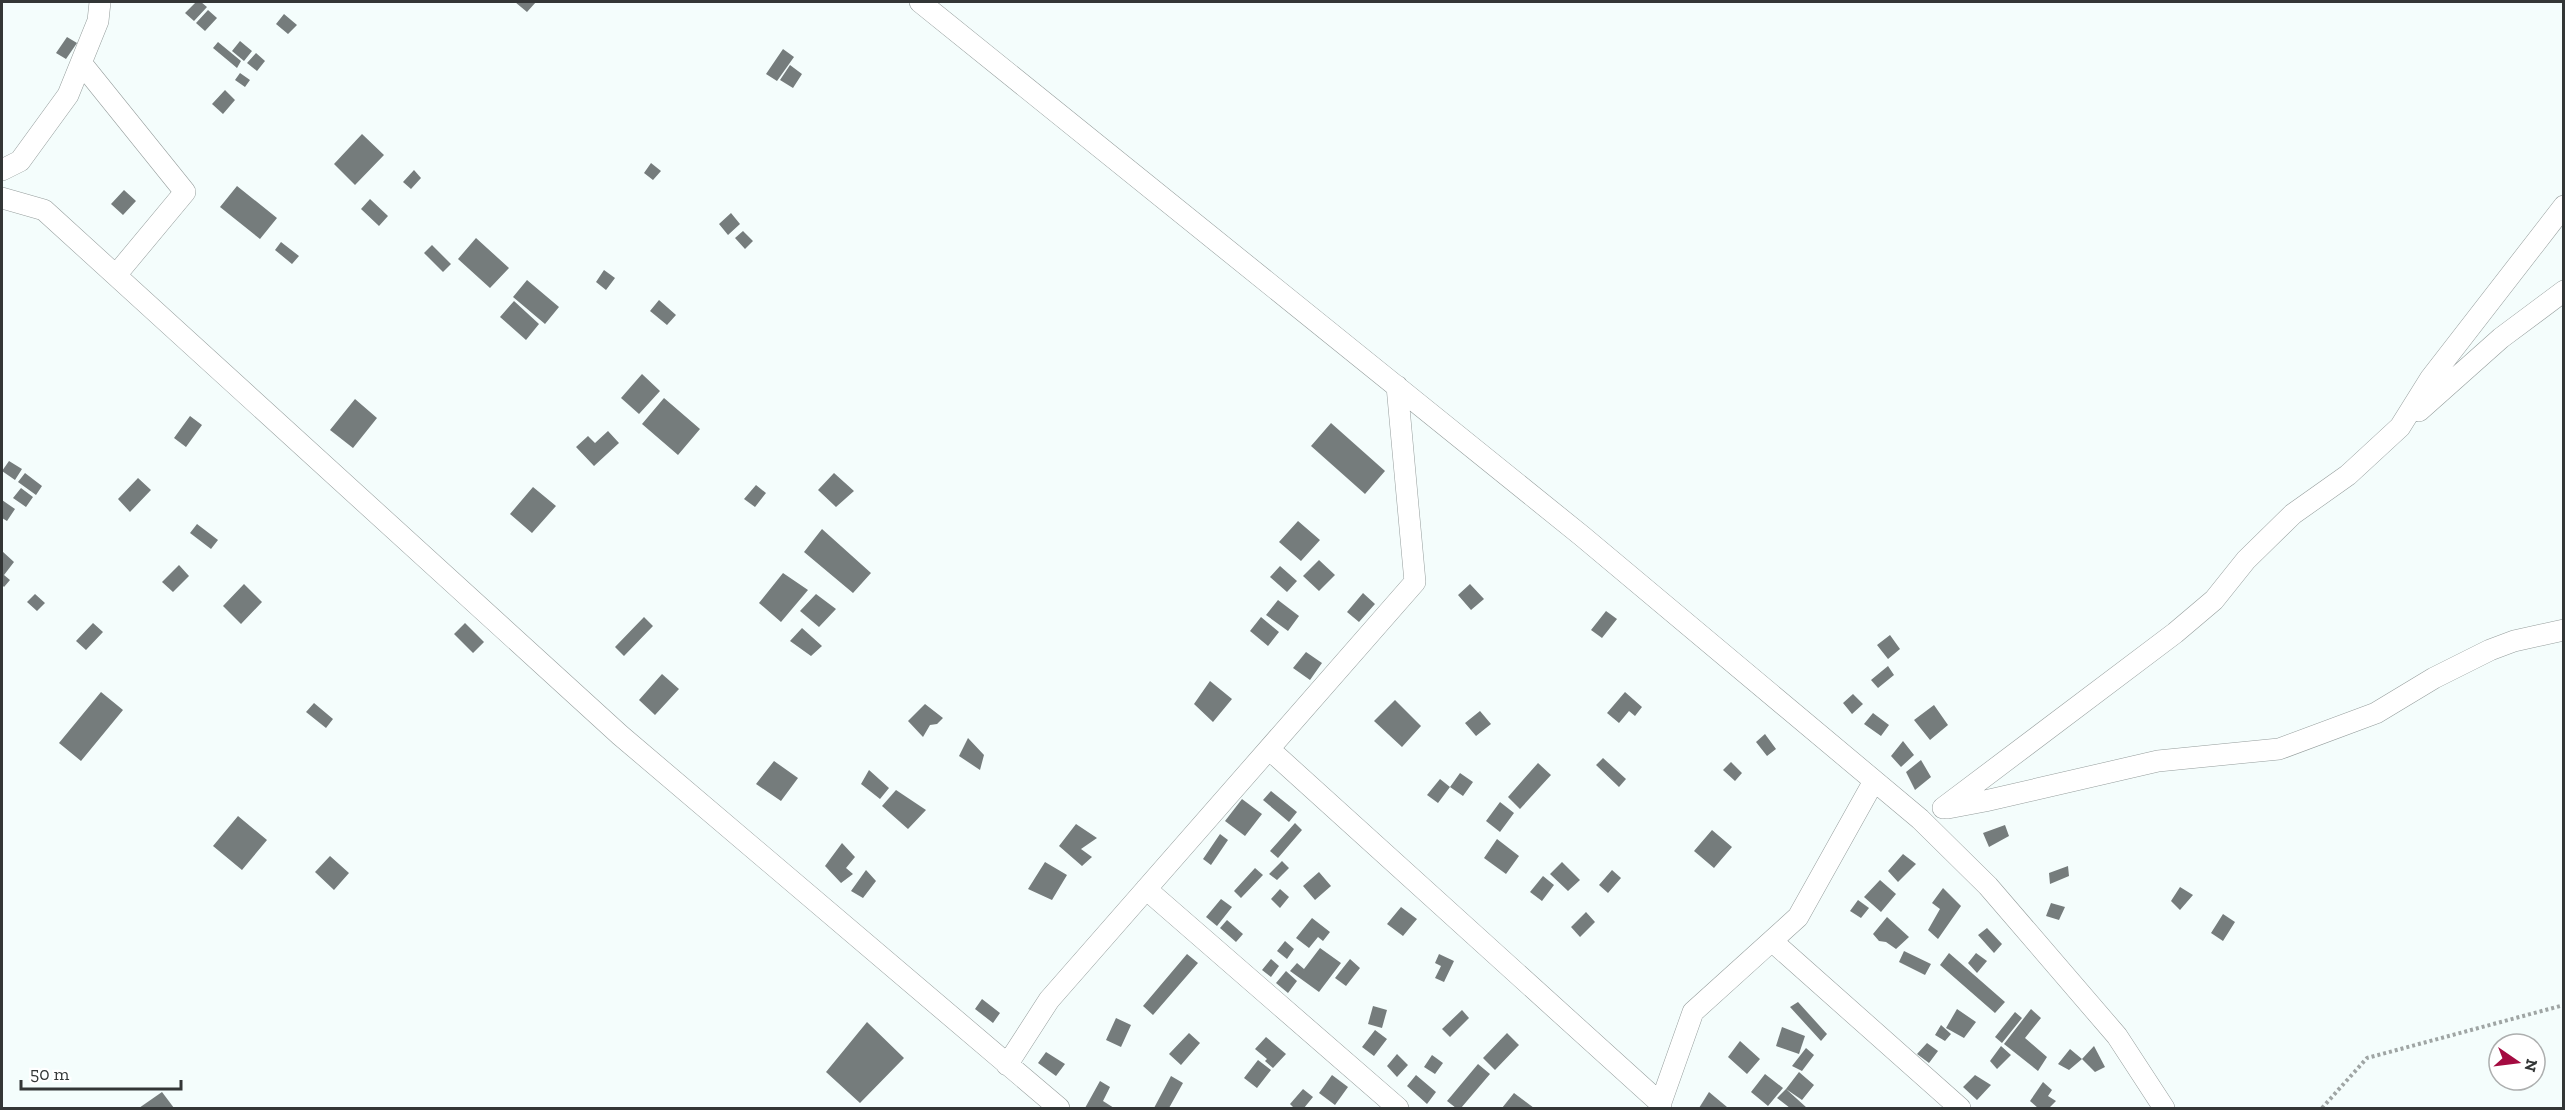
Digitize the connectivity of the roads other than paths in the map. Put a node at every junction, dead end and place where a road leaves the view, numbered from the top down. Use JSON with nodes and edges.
{"nodes":[{"id":1,"x":100,"y":2,"type":"edge"},
{"id":2,"x":920,"y":2,"type":"edge"},
{"id":3,"x":82,"y":64,"type":"junction"},
{"id":4,"x":11,"y":165,"type":"edge"},
{"id":5,"x":2,"y":200,"type":"edge"},
{"id":6,"x":2564,"y":206,"type":"edge"},
{"id":7,"x":116,"y":275,"type":"junction"},
{"id":8,"x":2564,"y":291,"type":"edge"},
{"id":9,"x":1397,"y":386,"type":"junction"},
{"id":10,"x":2400,"y":427,"type":"junction"},
{"id":11,"x":2564,"y":630,"type":"edge"},
{"id":12,"x":1269,"y":748,"type":"junction"},
{"id":13,"x":1875,"y":781,"type":"junction"},
{"id":14,"x":1943,"y":808,"type":"junction"},
{"id":15,"x":1921,"y":820,"type":"junction"},
{"id":16,"x":1146,"y":889,"type":"junction"},
{"id":17,"x":1772,"y":941,"type":"junction"},
{"id":18,"x":1007,"y":1065,"type":"junction"},
{"id":19,"x":1660,"y":1106,"type":"edge"},
{"id":20,"x":1059,"y":1108,"type":"edge"},
{"id":21,"x":1398,"y":1108,"type":"edge"},
{"id":22,"x":1960,"y":1108,"type":"edge"},
{"id":23,"x":2164,"y":1108,"type":"edge"}],
"edges":[{"from":1,"to":3,"type":"street"},
{"from":2,"to":9,"type":"street"},
{"from":3,"to":4,"type":"street"},
{"from":3,"to":7,"type":"street"},
{"from":4,"to":5,"type":"street"},
{"from":5,"to":7,"type":"street"},
{"from":6,"to":10,"type":"street"},
{"from":7,"to":18,"type":"street"},
{"from":8,"to":10,"type":"street"},
{"from":9,"to":12,"type":"street"},
{"from":9,"to":13,"type":"street"},
{"from":10,"to":14,"type":"street"},
{"from":11,"to":14,"type":"street"},
{"from":12,"to":16,"type":"street"},
{"from":12,"to":19,"type":"street"},
{"from":13,"to":15,"type":"street"},
{"from":13,"to":17,"type":"street"},
{"from":14,"to":15,"type":"street"},
{"from":15,"to":23,"type":"street"},
{"from":16,"to":18,"type":"street"},
{"from":16,"to":21,"type":"street"},
{"from":17,"to":19,"type":"street"},
{"from":17,"to":22,"type":"street"},
{"from":18,"to":20,"type":"street"}]}
